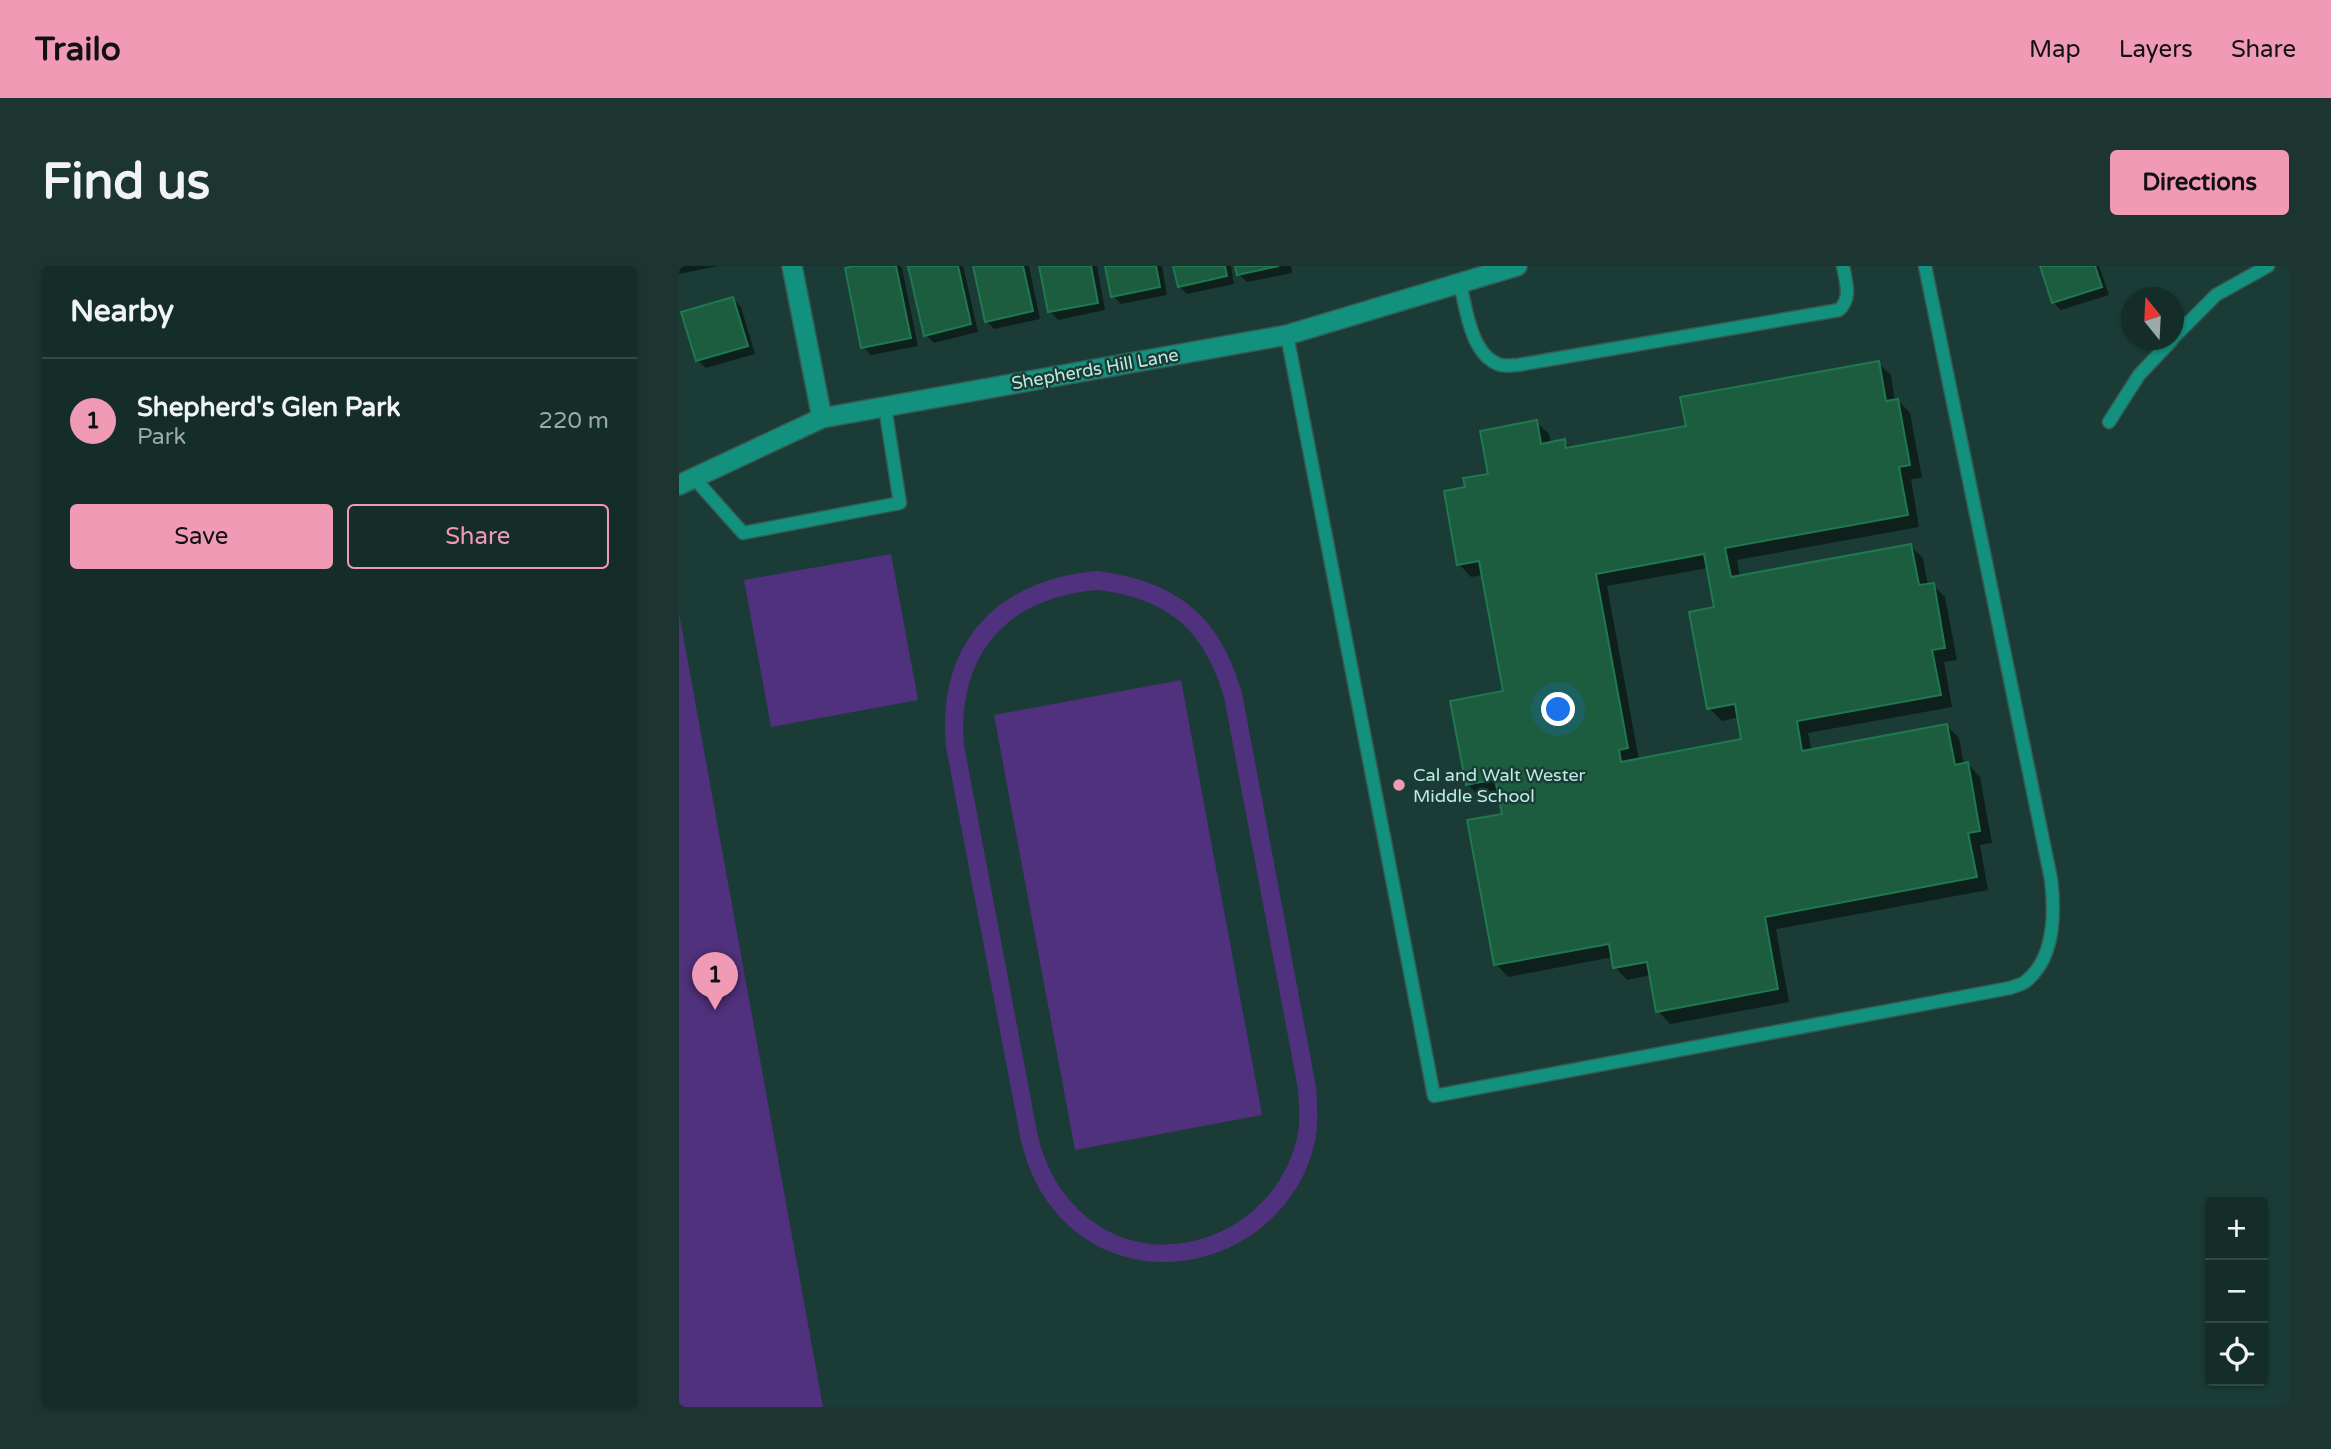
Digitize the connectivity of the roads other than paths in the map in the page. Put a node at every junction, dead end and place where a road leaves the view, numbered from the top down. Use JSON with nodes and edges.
{"nodes":[{"id":1,"x":792,"y":266,"type":"edge"},
{"id":2,"x":1517,"y":266,"type":"edge"},
{"id":3,"x":1843,"y":266,"type":"edge"},
{"id":4,"x":1925,"y":266,"type":"edge"},
{"id":5,"x":2268,"y":266,"type":"edge"},
{"id":6,"x":1460,"y":283,"type":"junction"},
{"id":7,"x":2184,"y":328,"type":"edge"},
{"id":8,"x":1287,"y":335,"type":"junction"},
{"id":9,"x":2163,"y":350,"type":"edge"},
{"id":10,"x":885,"y":407,"type":"junction"},
{"id":11,"x":822,"y":418,"type":"junction"},
{"id":12,"x":2109,"y":422,"type":"dead end"},
{"id":13,"x":686,"y":481,"type":"edge"}],
"edges":[{"from":1,"to":11,"type":"street"},
{"from":2,"to":6,"type":"street","name":"Shepherds Hill Lane"},
{"from":3,"to":6,"type":"lane"},
{"from":4,"to":8,"type":"lane"},
{"from":5,"to":7,"type":"lane"},
{"from":6,"to":8,"type":"street","name":"Shepherds Hill Lane"},
{"from":8,"to":10,"type":"street","name":"Shepherds Hill Lane"},
{"from":9,"to":12,"type":"lane"},
{"from":10,"to":11,"type":"street","name":"Shepherds Hill Lane"},
{"from":10,"to":13,"type":"lane"},
{"from":11,"to":13,"type":"street","name":"Shepherds Hill Lane"}]}
